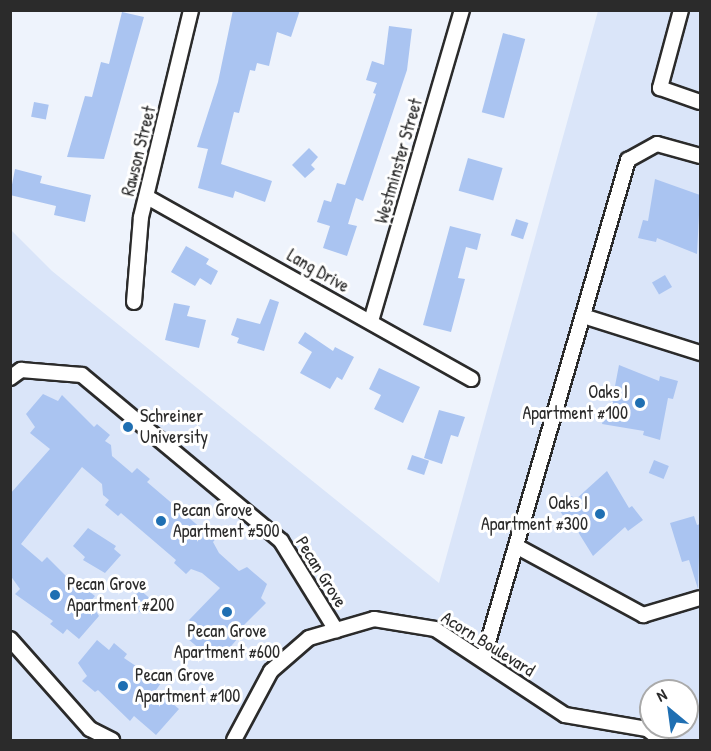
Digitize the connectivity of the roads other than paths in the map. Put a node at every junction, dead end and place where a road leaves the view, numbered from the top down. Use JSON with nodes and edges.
{"nodes":[{"id":1,"x":191,"y":10,"type":"edge"},
{"id":2,"x":462,"y":10,"type":"edge"},
{"id":3,"x":681,"y":10,"type":"edge"},
{"id":4,"x":700,"y":102,"type":"edge"},
{"id":5,"x":700,"y":156,"type":"edge"},
{"id":6,"x":147,"y":197,"type":"junction"},
{"id":7,"x":134,"y":302,"type":"dead end"},
{"id":8,"x":583,"y":316,"type":"junction"},
{"id":9,"x":371,"y":321,"type":"junction"},
{"id":10,"x":700,"y":353,"type":"edge"},
{"id":11,"x":10,"y":378,"type":"edge"},
{"id":12,"x":471,"y":379,"type":"dead end"},
{"id":13,"x":516,"y":546,"type":"junction"},
{"id":14,"x":700,"y":598,"type":"edge"},
{"id":15,"x":336,"y":630,"type":"junction"},
{"id":16,"x":10,"y":639,"type":"edge"},
{"id":17,"x":483,"y":659,"type":"junction"},
{"id":18,"x":112,"y":741,"type":"edge"},
{"id":19,"x":234,"y":741,"type":"edge"},
{"id":20,"x":661,"y":741,"type":"edge"}],
"edges":[{"from":1,"to":6,"type":"street","name":"Rawson Street"},
{"from":2,"to":9,"type":"street","name":"Westminster Street"},
{"from":3,"to":4,"type":"street"},
{"from":5,"to":8,"type":"street"},
{"from":6,"to":7,"type":"street","name":"Rawson Street"},
{"from":6,"to":9,"type":"street","name":"Lang Drive"},
{"from":8,"to":10,"type":"street"},
{"from":8,"to":13,"type":"street"},
{"from":9,"to":12,"type":"street","name":"Lang Drive"},
{"from":11,"to":15,"type":"street","name":"Pecan Grove"},
{"from":13,"to":14,"type":"street"},
{"from":13,"to":17,"type":"street"},
{"from":15,"to":17,"type":"street","name":"Acorn Boulevard"},
{"from":15,"to":19,"type":"street","name":"Acorn Boulevard"},
{"from":16,"to":18,"type":"street"},
{"from":17,"to":20,"type":"street","name":"Acorn Boulevard"}]}
